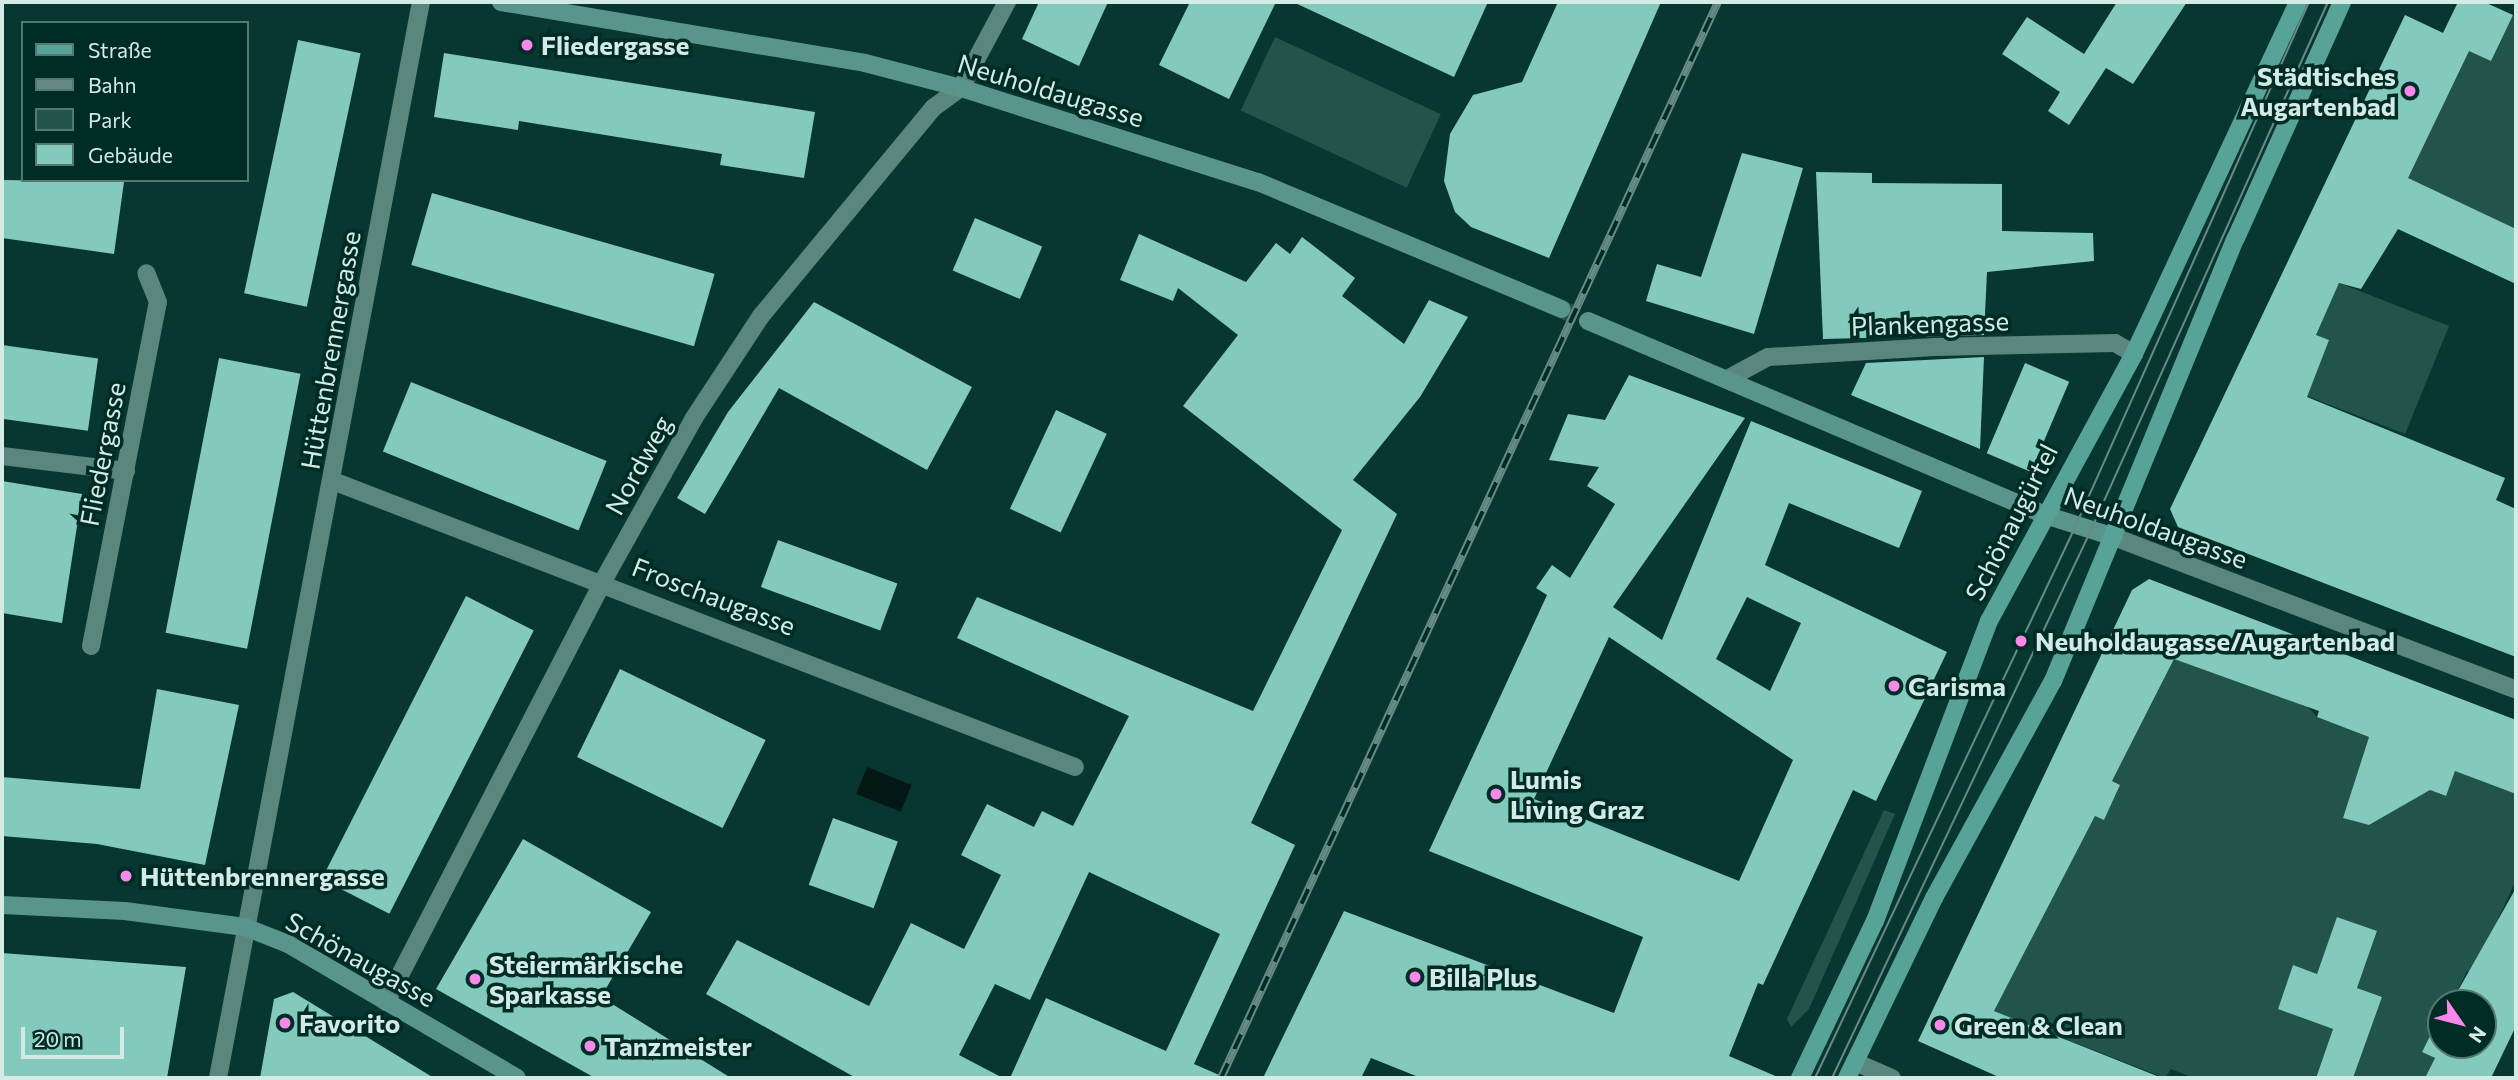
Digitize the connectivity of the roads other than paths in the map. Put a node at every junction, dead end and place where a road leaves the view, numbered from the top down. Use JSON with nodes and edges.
{"nodes":[{"id":1,"x":421,"y":2,"type":"edge"},
{"id":2,"x":501,"y":2,"type":"edge"},
{"id":3,"x":1007,"y":2,"type":"edge"},
{"id":4,"x":2298,"y":2,"type":"edge"},
{"id":5,"x":2342,"y":2,"type":"edge"},
{"id":6,"x":961,"y":88,"type":"junction"},
{"id":7,"x":146,"y":273,"type":"dead end"},
{"id":8,"x":1561,"y":309,"type":"tunnel mouth"},
{"id":9,"x":1588,"y":321,"type":"tunnel mouth"},
{"id":10,"x":2134,"y":354,"type":"junction"},
{"id":11,"x":1731,"y":377,"type":"junction"},
{"id":12,"x":2,"y":456,"type":"edge"},
{"id":13,"x":126,"y":471,"type":"junction"},
{"id":14,"x":333,"y":481,"type":"junction"},
{"id":15,"x":2042,"y":514,"type":"junction"},
{"id":16,"x":2114,"y":537,"type":"junction"},
{"id":17,"x":603,"y":581,"type":"junction"},
{"id":18,"x":91,"y":646,"type":"dead end"},
{"id":19,"x":2516,"y":690,"type":"edge"},
{"id":20,"x":1075,"y":767,"type":"dead end"},
{"id":21,"x":2,"y":905,"type":"edge"},
{"id":22,"x":245,"y":927,"type":"junction"},
{"id":23,"x":386,"y":1002,"type":"junction"},
{"id":24,"x":1855,"y":1062,"type":"junction"},
{"id":25,"x":218,"y":1078,"type":"edge"},
{"id":26,"x":517,"y":1078,"type":"edge"},
{"id":27,"x":1800,"y":1078,"type":"edge"},
{"id":28,"x":1847,"y":1078,"type":"edge"},
{"id":29,"x":1892,"y":1078,"type":"edge"}],
"edges":[{"from":1,"to":14,"type":"street","name":"Hüttenbrennergasse"},
{"from":2,"to":6,"type":"street","name":"Neuholdaugasse"},
{"from":3,"to":6,"type":"street","name":"Nordweg"},
{"from":4,"to":10,"type":"main road","name":"Schönaugürtel"},
{"from":5,"to":16,"type":"main road"},
{"from":6,"to":8,"type":"street","name":"Neuholdaugasse"},
{"from":6,"to":17,"type":"street","name":"Nordweg"},
{"from":7,"to":13,"type":"street","name":"Fliedergasse"},
{"from":9,"to":11,"type":"street","name":"Neuholdaugasse"},
{"from":10,"to":11,"type":"street","name":"Plankengasse"},
{"from":10,"to":15,"type":"main road","name":"Schönaugürtel"},
{"from":11,"to":15,"type":"street","name":"Neuholdaugasse"},
{"from":12,"to":13,"type":"street"},
{"from":13,"to":18,"type":"street","name":"Fliedergasse"},
{"from":14,"to":17,"type":"street","name":"Froschaugasse"},
{"from":14,"to":22,"type":"street","name":"Hüttenbrennergasse"},
{"from":15,"to":16,"type":"street","name":"Neuholdaugasse"},
{"from":15,"to":27,"type":"main road","name":"Schönaugürtel"},
{"from":16,"to":19,"type":"street","name":"Neuholdaugasse"},
{"from":16,"to":24,"type":"main road"},
{"from":17,"to":20,"type":"street","name":"Froschaugasse"},
{"from":17,"to":23,"type":"street","name":"Nordweg"},
{"from":21,"to":22,"type":"street","name":"Schönaugasse"},
{"from":22,"to":23,"type":"street","name":"Schönaugasse"},
{"from":22,"to":25,"type":"street","name":"Hüttenbrennergasse"},
{"from":23,"to":26,"type":"street","name":"Schönaugasse"},
{"from":24,"to":28,"type":"main road"},
{"from":24,"to":29,"type":"street"}]}
